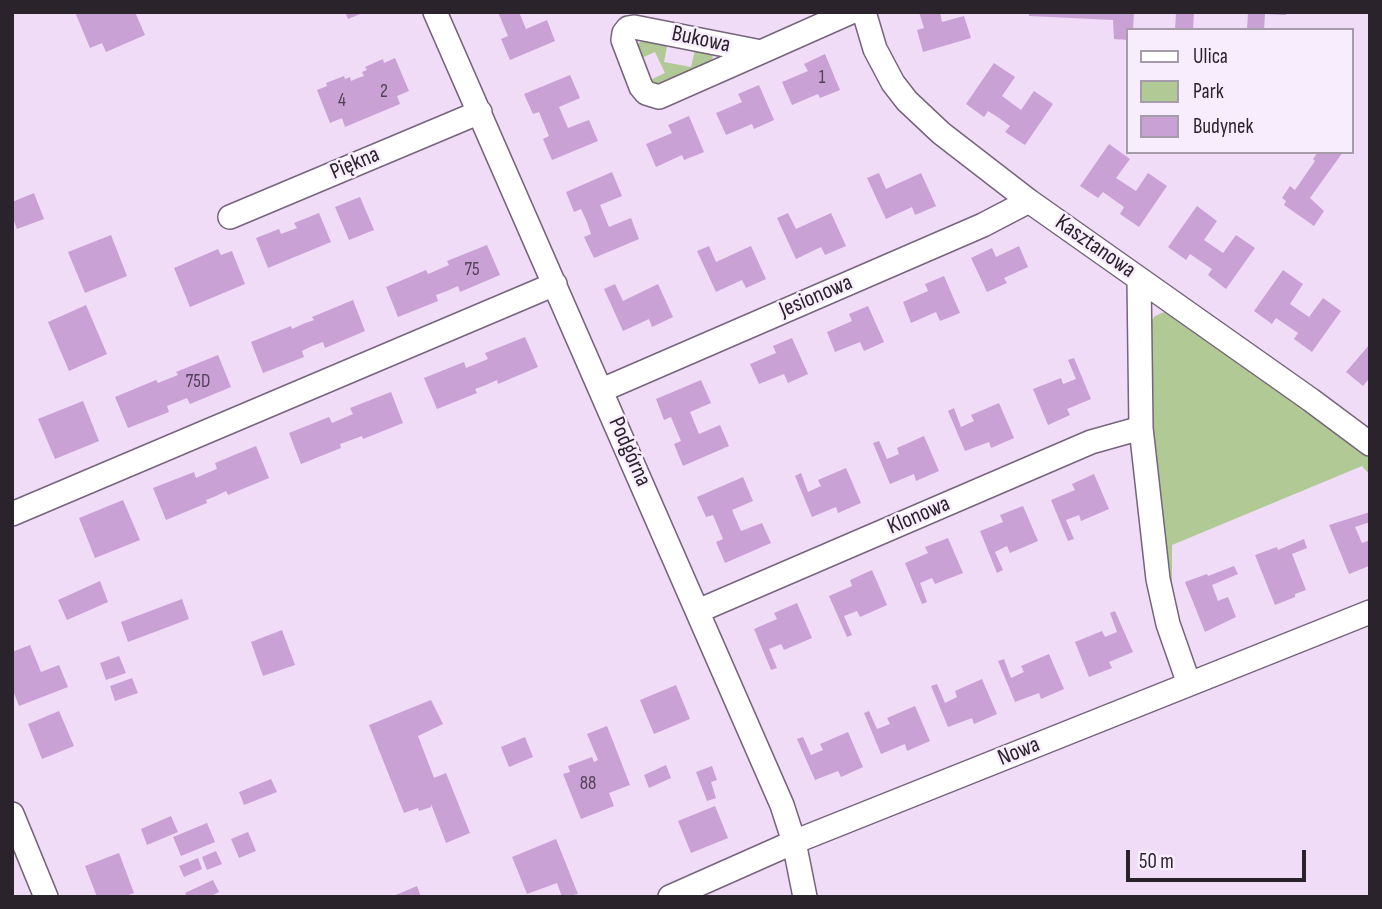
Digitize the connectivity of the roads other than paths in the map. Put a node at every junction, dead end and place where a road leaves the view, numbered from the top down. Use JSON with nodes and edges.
{"nodes":[{"id":1,"x":435,"y":12,"type":"edge"},
{"id":2,"x":851,"y":12,"type":"edge"},
{"id":3,"x":864,"y":12,"type":"edge"},
{"id":4,"x":761,"y":52,"type":"junction"},
{"id":5,"x":480,"y":112,"type":"junction"},
{"id":6,"x":1029,"y":201,"type":"junction"},
{"id":7,"x":230,"y":217,"type":"dead end"},
{"id":8,"x":1139,"y":279,"type":"junction"},
{"id":9,"x":555,"y":284,"type":"junction"},
{"id":10,"x":602,"y":390,"type":"junction"},
{"id":11,"x":1141,"y":428,"type":"junction"},
{"id":12,"x":1370,"y":444,"type":"edge"},
{"id":13,"x":12,"y":514,"type":"edge"},
{"id":14,"x":698,"y":611,"type":"junction"},
{"id":15,"x":1370,"y":612,"type":"edge"},
{"id":16,"x":1189,"y":684,"type":"junction"},
{"id":17,"x":12,"y":814,"type":"edge"},
{"id":18,"x":794,"y":842,"type":"junction"},
{"id":19,"x":46,"y":897,"type":"edge"},
{"id":20,"x":670,"y":897,"type":"edge"},
{"id":21,"x":806,"y":897,"type":"edge"}],
"edges":[{"from":1,"to":5,"type":"street","name":"Podgórna"},
{"from":2,"to":4,"type":"street","name":"Bukowa"},
{"from":3,"to":6,"type":"street","name":"Kasztanowa"},
{"from":4,"to":4,"type":"street","name":"Bukowa"},
{"from":5,"to":7,"type":"street","name":"Piękna"},
{"from":5,"to":9,"type":"street","name":"Podgórna"},
{"from":6,"to":8,"type":"street","name":"Kasztanowa"},
{"from":6,"to":10,"type":"street","name":"Jesionowa"},
{"from":8,"to":11,"type":"street"},
{"from":8,"to":12,"type":"street","name":"Kasztanowa"},
{"from":9,"to":10,"type":"street","name":"Podgórna"},
{"from":9,"to":13,"type":"street"},
{"from":10,"to":14,"type":"street","name":"Podgórna"},
{"from":11,"to":14,"type":"street","name":"Klonowa"},
{"from":11,"to":16,"type":"street"},
{"from":14,"to":18,"type":"street","name":"Podgórna"},
{"from":15,"to":16,"type":"street","name":"Nowa"},
{"from":16,"to":18,"type":"street","name":"Nowa"},
{"from":17,"to":19,"type":"street"},
{"from":18,"to":20,"type":"street","name":"Nowa"},
{"from":18,"to":21,"type":"street","name":"Podgórna"}]}
